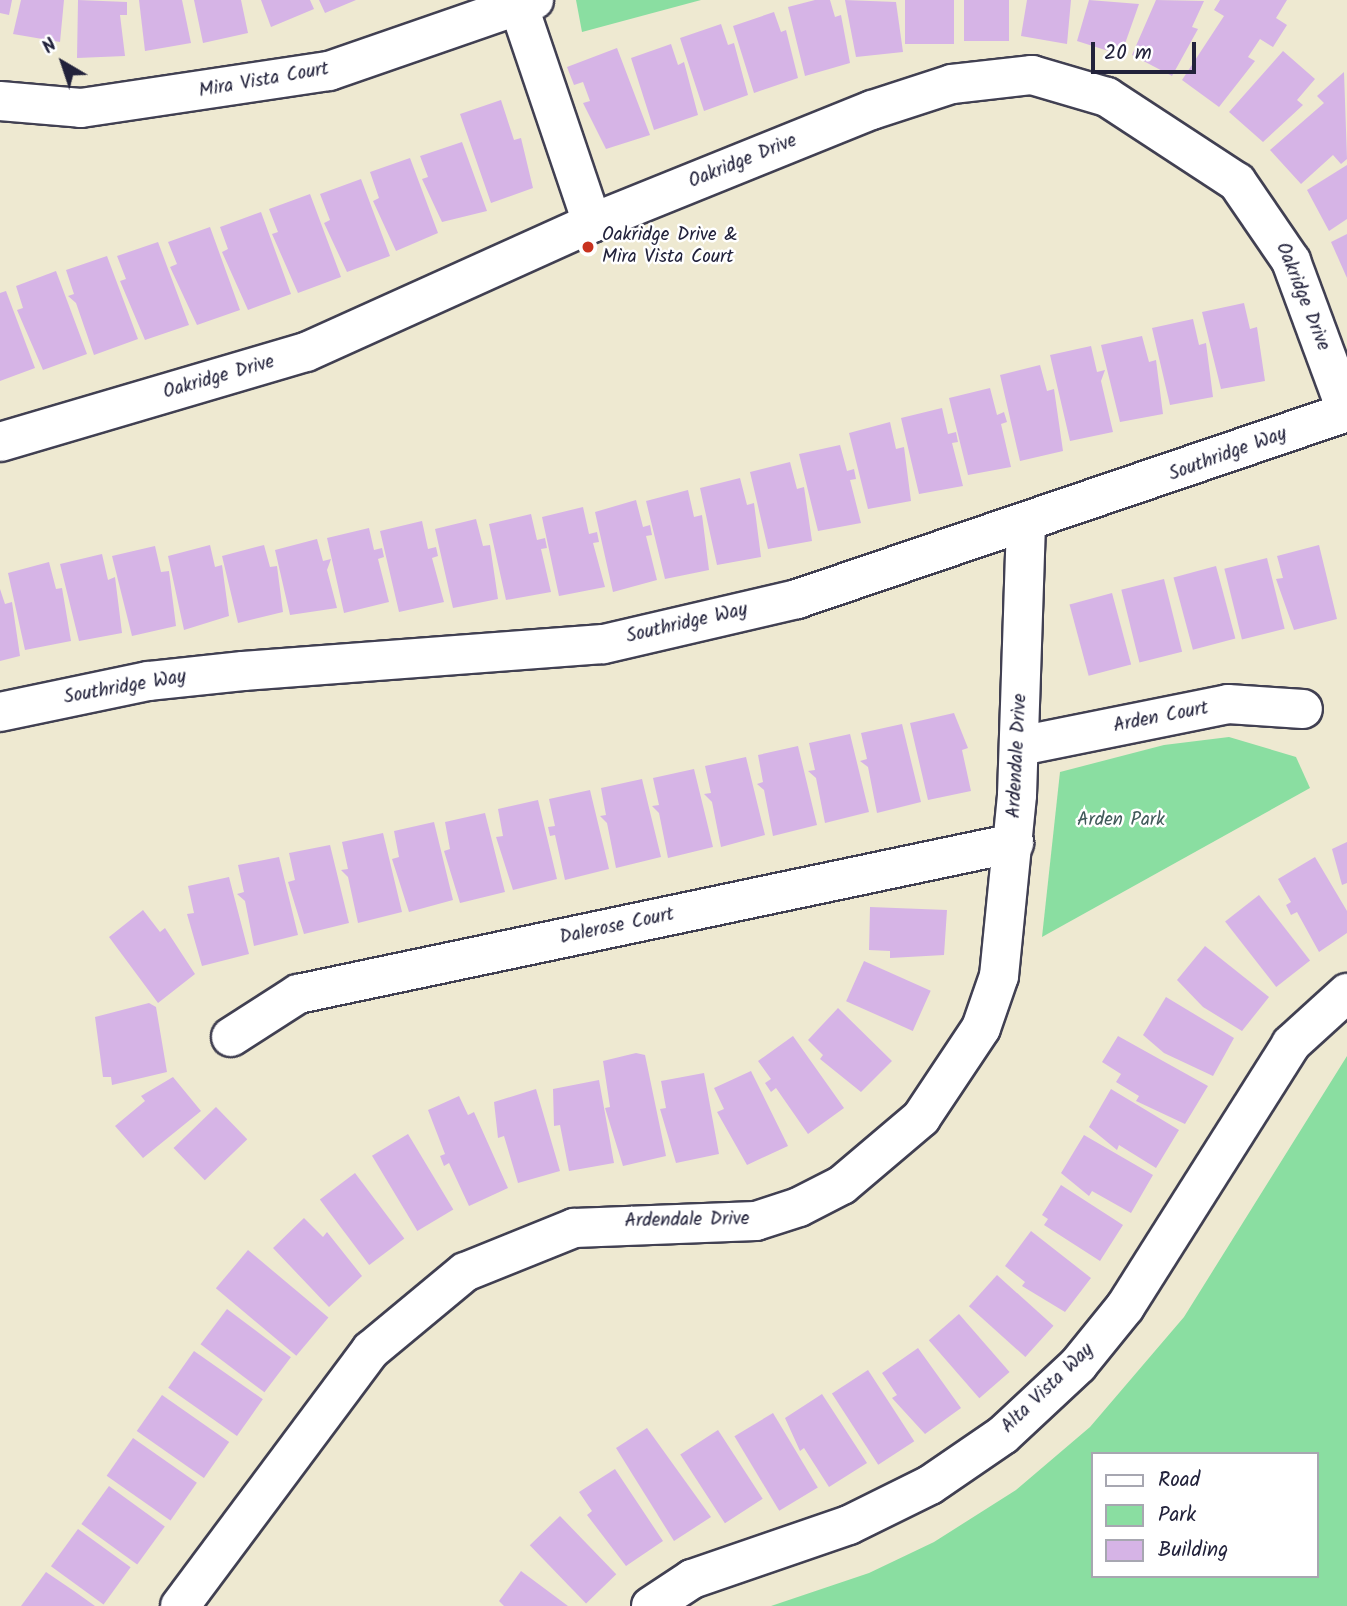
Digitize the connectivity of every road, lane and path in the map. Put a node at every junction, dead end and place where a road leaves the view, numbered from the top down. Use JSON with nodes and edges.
{"nodes":[{"id":1,"x":526,"y":4,"type":"edge"},
{"id":2,"x":0,"y":101,"type":"edge"},
{"id":3,"x":592,"y":223,"type":"junction"},
{"id":4,"x":1347,"y":412,"type":"edge"},
{"id":5,"x":0,"y":442,"type":"edge"},
{"id":6,"x":1026,"y":524,"type":"junction"},
{"id":7,"x":1303,"y":709,"type":"dead end"},
{"id":8,"x":0,"y":712,"type":"edge"},
{"id":9,"x":1020,"y":746,"type":"junction"},
{"id":10,"x":1014,"y":843,"type":"junction"},
{"id":11,"x":1347,"y":993,"type":"edge"},
{"id":12,"x":231,"y":1037,"type":"dead end"},
{"id":13,"x":180,"y":1606,"type":"edge"},
{"id":14,"x":651,"y":1606,"type":"edge"}],
"edges":[{"from":1,"to":2,"type":"street","name":"Mira Vista Court"},
{"from":1,"to":3,"type":"street","name":"Mira Vista Court"},
{"from":3,"to":4,"type":"street","name":"Oakridge Drive"},
{"from":3,"to":5,"type":"street","name":"Oakridge Drive"},
{"from":4,"to":6,"type":"street","name":"Southridge Way"},
{"from":6,"to":8,"type":"street","name":"Southridge Way"},
{"from":6,"to":9,"type":"street","name":"Ardendale Drive"},
{"from":7,"to":9,"type":"street","name":"Arden Court"},
{"from":9,"to":10,"type":"street","name":"Ardendale Drive"},
{"from":10,"to":12,"type":"street","name":"Dalerose Court"},
{"from":10,"to":13,"type":"street","name":"Ardendale Drive"},
{"from":11,"to":14,"type":"street","name":"Alta Vista Way"}]}
